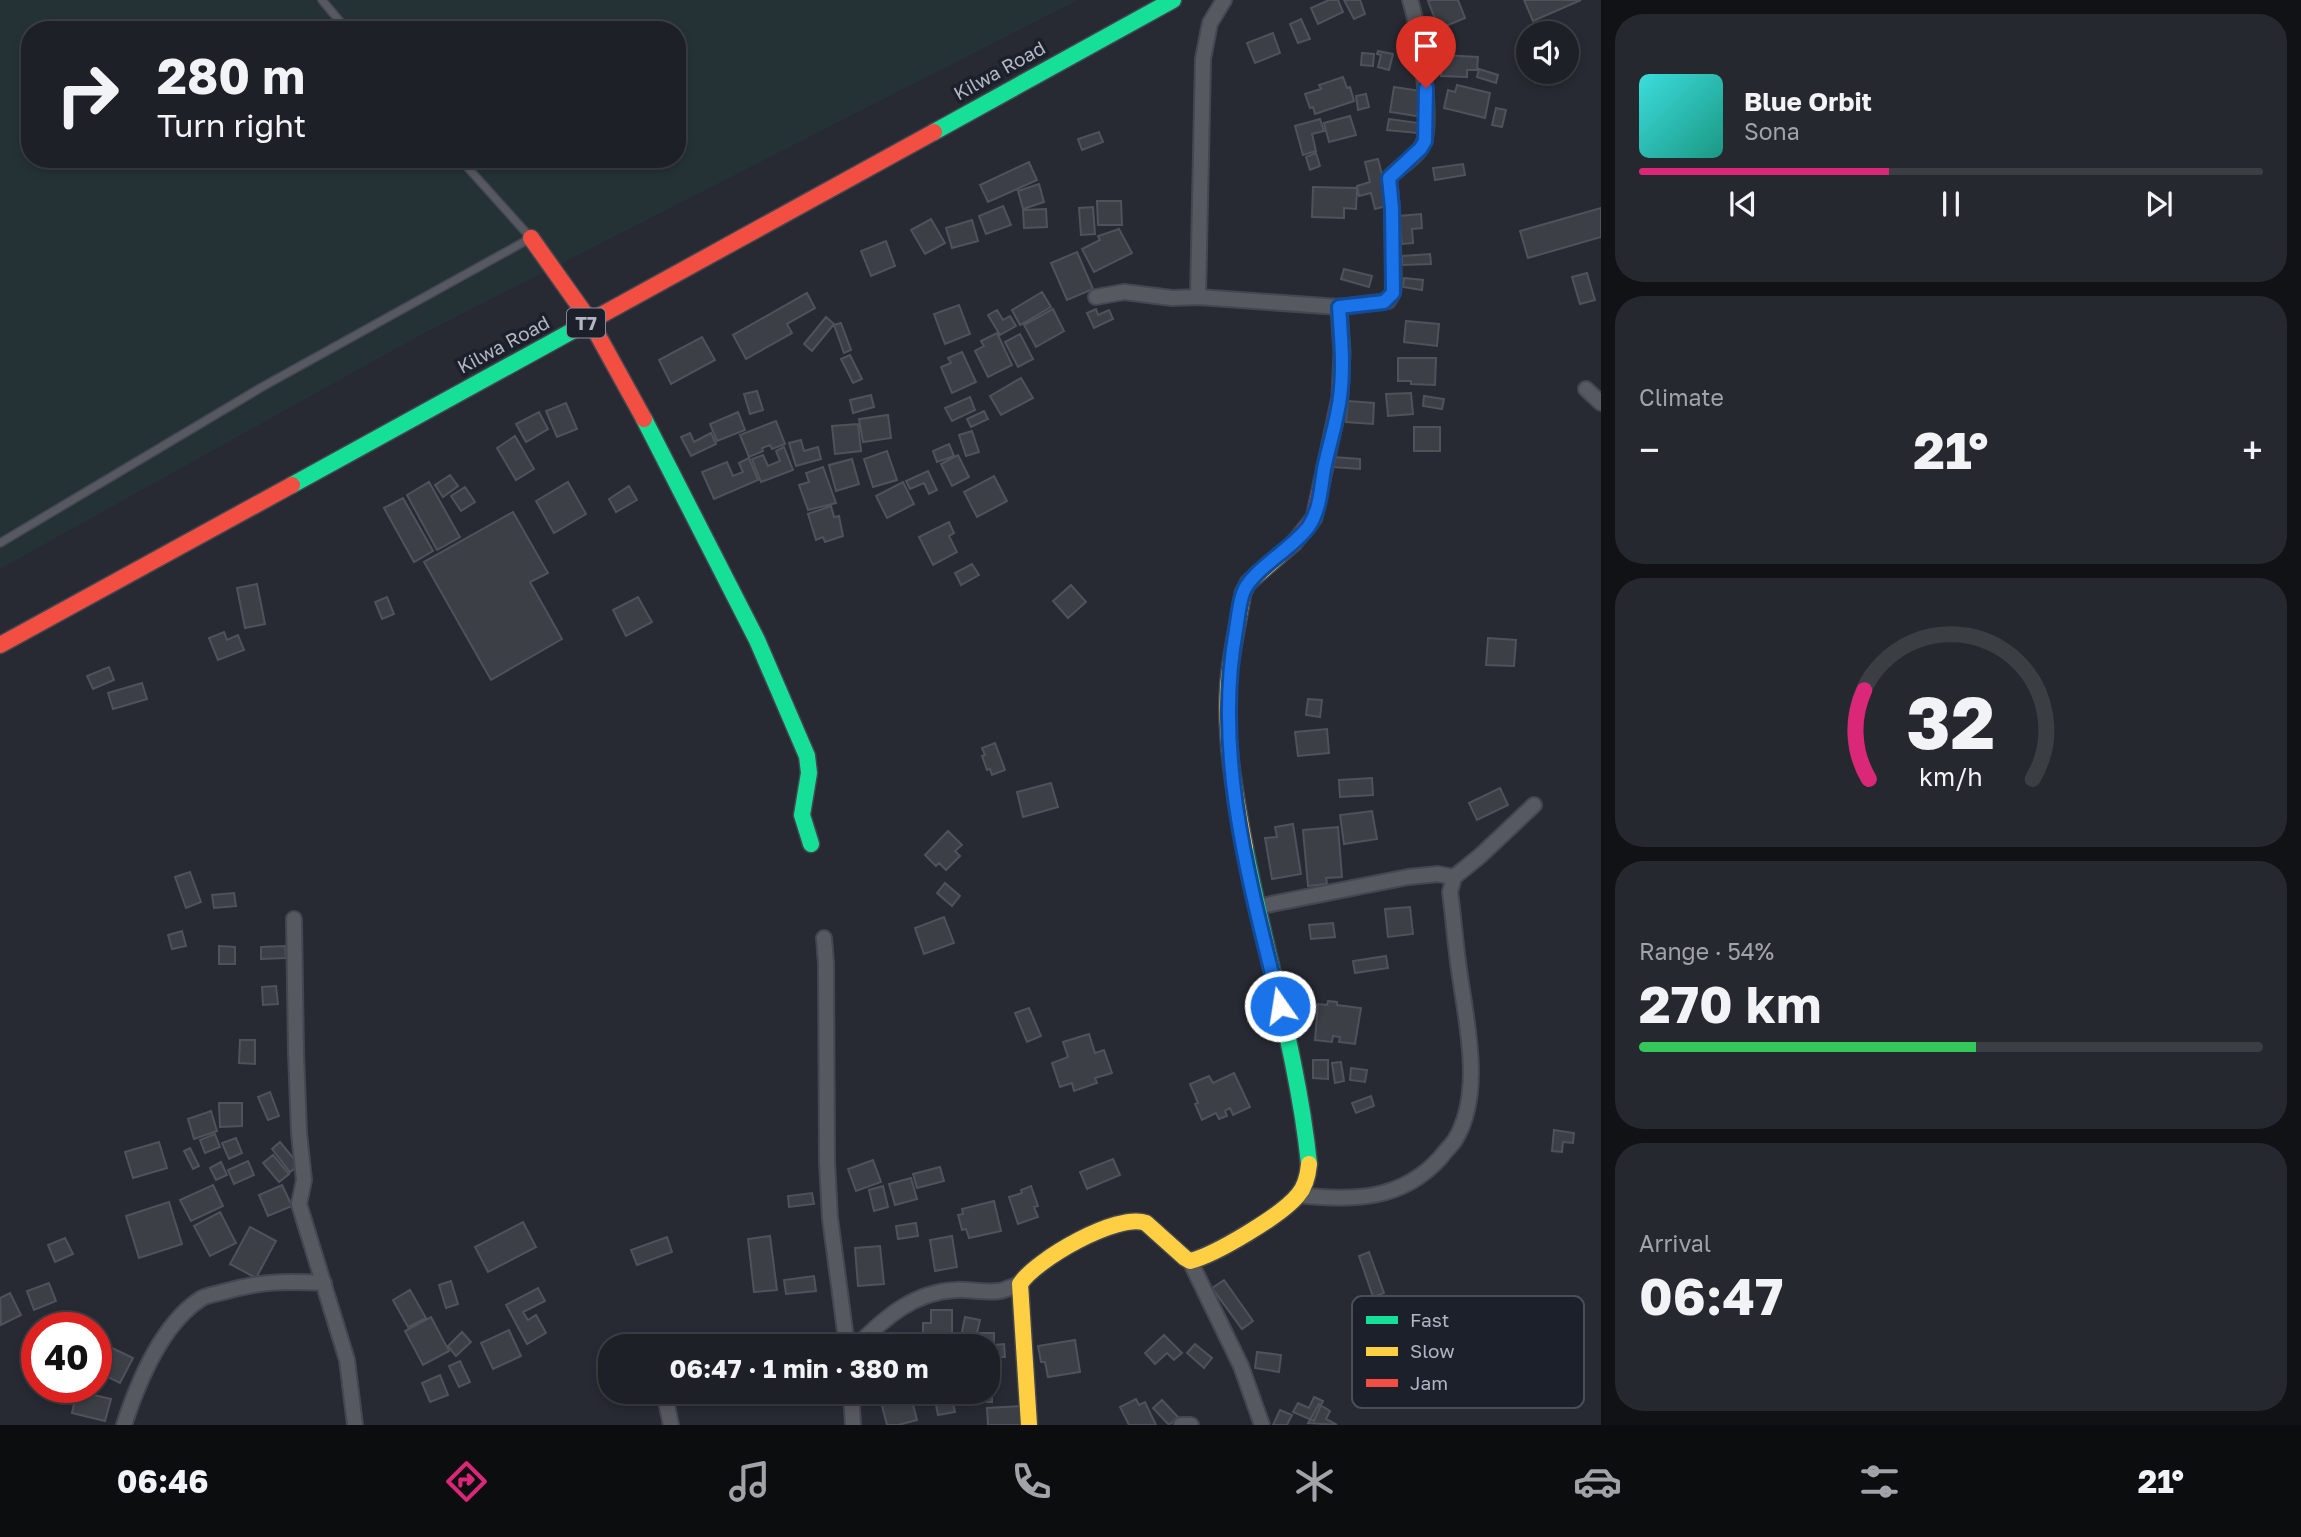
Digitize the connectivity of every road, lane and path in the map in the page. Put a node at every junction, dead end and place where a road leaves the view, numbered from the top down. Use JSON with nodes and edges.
{"nodes":[{"id":1,"x":322,"y":0,"type":"edge"},
{"id":2,"x":1173,"y":0,"type":"edge"},
{"id":3,"x":1224,"y":0,"type":"edge"},
{"id":4,"x":1410,"y":0,"type":"edge"},
{"id":5,"x":340,"y":21,"type":"edge"},
{"id":6,"x":468,"y":168,"type":"edge"},
{"id":7,"x":531,"y":238,"type":"junction"},
{"id":8,"x":1096,"y":297,"type":"dead end"},
{"id":9,"x":1198,"y":297,"type":"junction"},
{"id":10,"x":1339,"y":307,"type":"junction"},
{"id":11,"x":590,"y":321,"type":"junction"},
{"id":12,"x":1586,"y":389,"type":"dead end"},
{"id":13,"x":1601,"y":403,"type":"edge"},
{"id":14,"x":0,"y":543,"type":"edge"},
{"id":15,"x":0,"y":645,"type":"edge"},
{"id":16,"x":1534,"y":805,"type":"dead end"},
{"id":17,"x":811,"y":844,"type":"dead end"},
{"id":18,"x":1454,"y":877,"type":"junction"},
{"id":19,"x":1256,"y":907,"type":"junction"},
{"id":20,"x":294,"y":919,"type":"dead end"},
{"id":21,"x":824,"y":938,"type":"dead end"},
{"id":22,"x":1298,"y":1195,"type":"junction"},
{"id":23,"x":1190,"y":1261,"type":"junction"},
{"id":24,"x":324,"y":1283,"type":"junction"},
{"id":25,"x":1020,"y":1284,"type":"junction"},
{"id":26,"x":845,"y":1334,"type":"edge"},
{"id":27,"x":870,"y":1334,"type":"edge"},
{"id":28,"x":667,"y":1404,"type":"edge"},
{"id":29,"x":851,"y":1404,"type":"edge"},
{"id":30,"x":124,"y":1425,"type":"edge"},
{"id":31,"x":355,"y":1425,"type":"edge"},
{"id":32,"x":671,"y":1425,"type":"edge"},
{"id":33,"x":853,"y":1425,"type":"edge"},
{"id":34,"x":1029,"y":1425,"type":"edge"},
{"id":35,"x":1181,"y":1425,"type":"edge"},
{"id":36,"x":1191,"y":1425,"type":"edge"},
{"id":37,"x":1262,"y":1425,"type":"edge"}],
"edges":[{"from":1,"to":5,"type":"lane"},
{"from":2,"to":11,"type":"main road","name":"Kilwa Road","number":"T7"},
{"from":3,"to":9,"type":"street"},
{"from":4,"to":10,"type":"street"},
{"from":6,"to":7,"type":"lane"},
{"from":7,"to":11,"type":"main road"},
{"from":7,"to":14,"type":"lane"},
{"from":8,"to":9,"type":"street"},
{"from":9,"to":10,"type":"street"},
{"from":10,"to":19,"type":"main road"},
{"from":11,"to":15,"type":"main road","name":"Kilwa Road","number":"T7"},
{"from":11,"to":17,"type":"main road"},
{"from":12,"to":13,"type":"street"},
{"from":16,"to":18,"type":"street"},
{"from":18,"to":19,"type":"street"},
{"from":18,"to":22,"type":"street"},
{"from":19,"to":22,"type":"main road"},
{"from":20,"to":24,"type":"street"},
{"from":21,"to":26,"type":"street"},
{"from":22,"to":23,"type":"main road"},
{"from":23,"to":25,"type":"main road"},
{"from":23,"to":37,"type":"street"},
{"from":24,"to":30,"type":"street"},
{"from":24,"to":31,"type":"street"},
{"from":25,"to":27,"type":"street"},
{"from":25,"to":34,"type":"main road"},
{"from":28,"to":32,"type":"street"},
{"from":29,"to":33,"type":"street"},
{"from":35,"to":36,"type":"street"}]}
